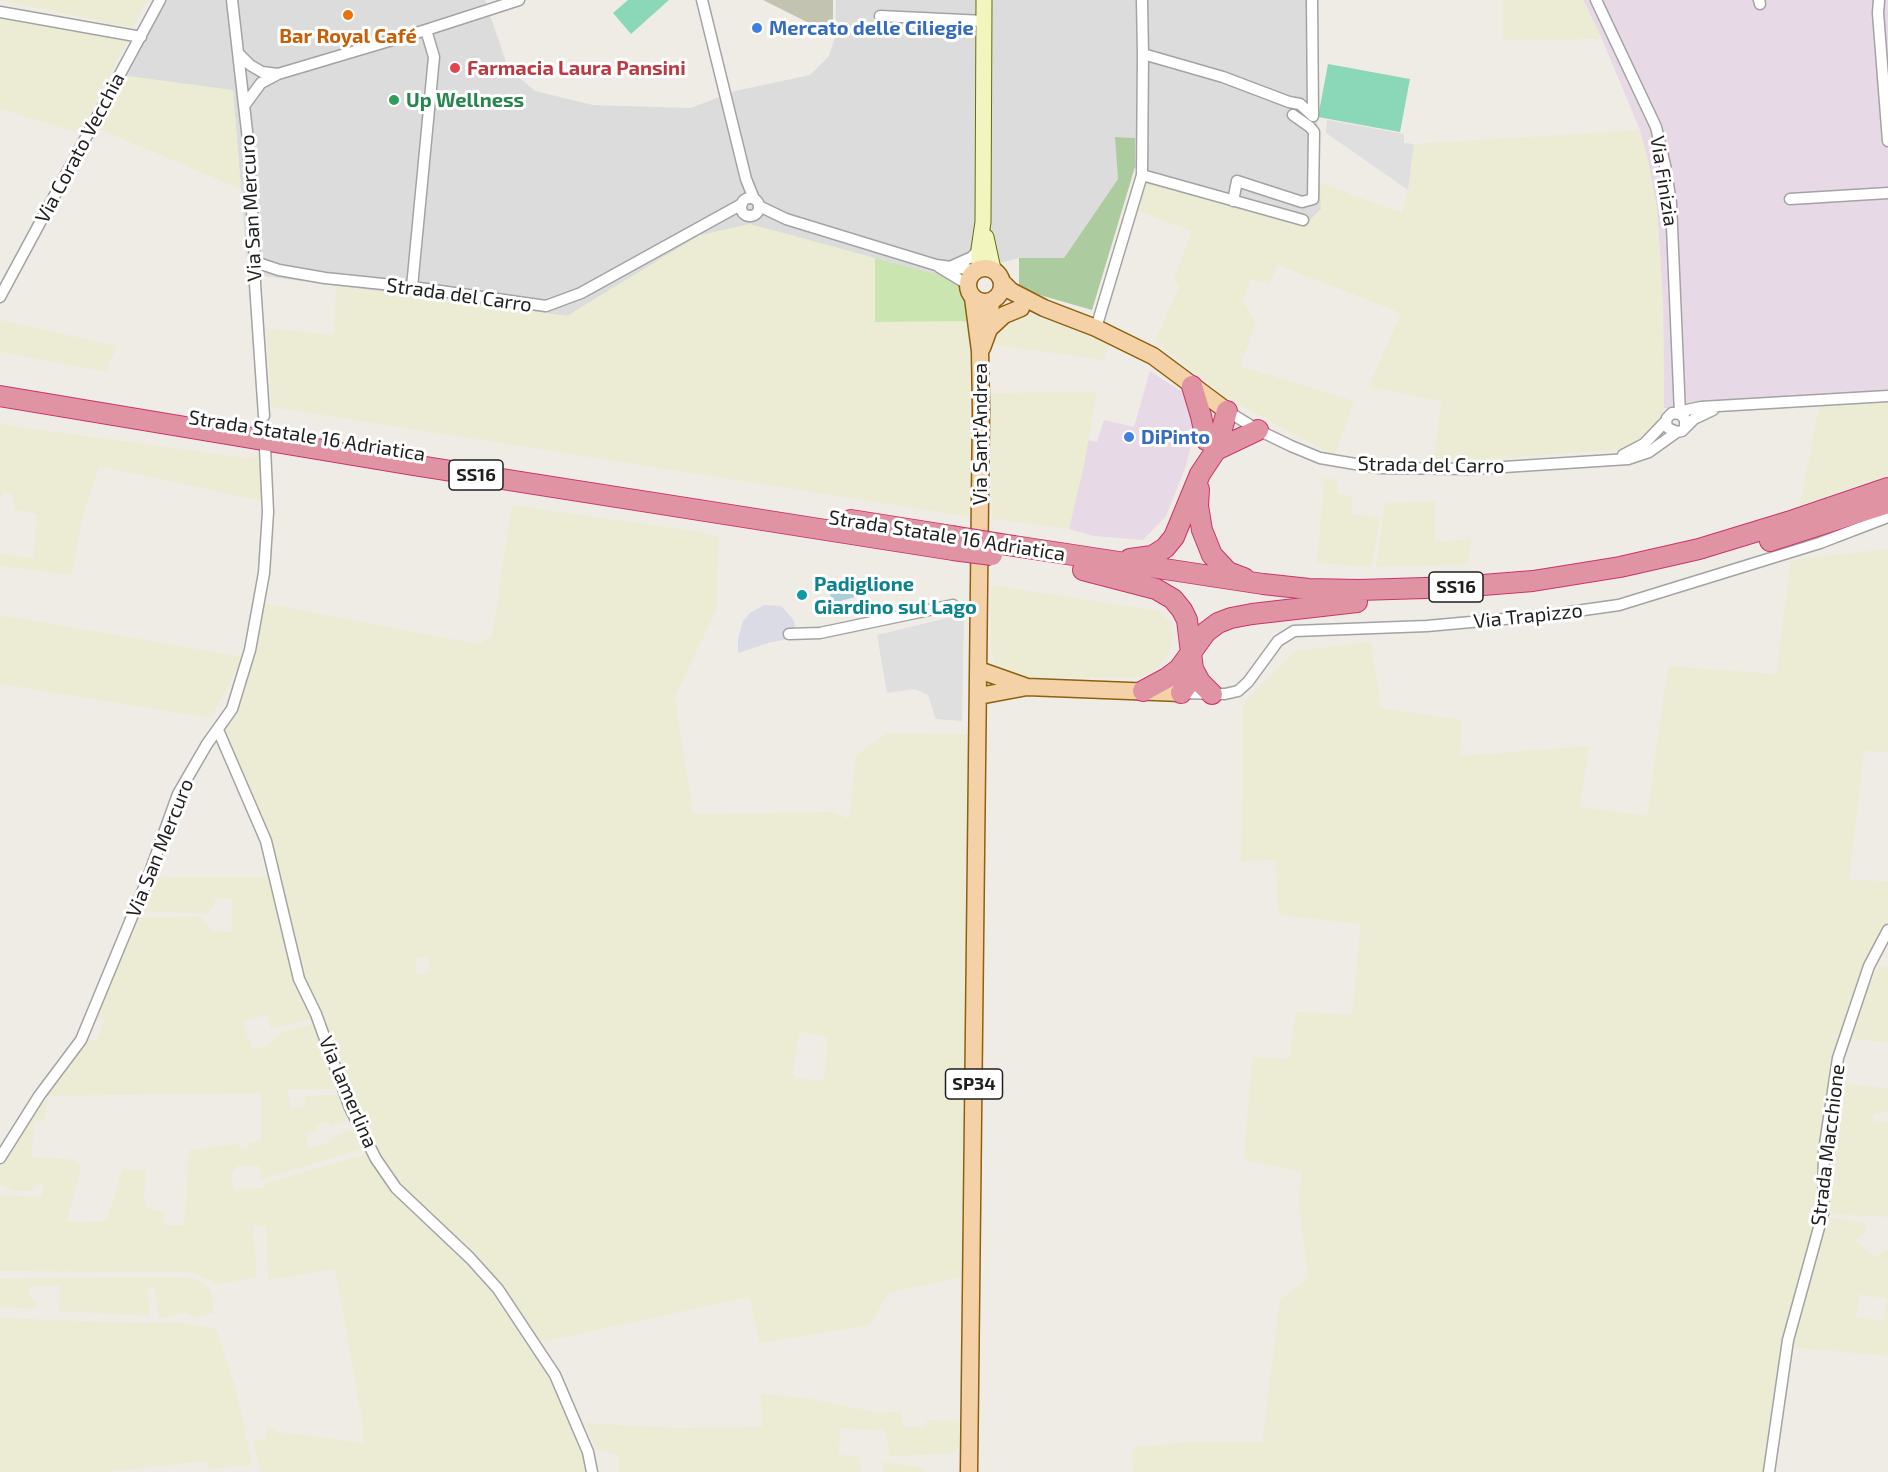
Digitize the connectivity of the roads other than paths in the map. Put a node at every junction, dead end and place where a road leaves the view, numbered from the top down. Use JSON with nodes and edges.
{"nodes":[{"id":1,"x":160,"y":0,"type":"edge"},
{"id":2,"x":232,"y":0,"type":"edge"},
{"id":3,"x":519,"y":0,"type":"edge"},
{"id":4,"x":702,"y":0,"type":"edge"},
{"id":5,"x":984,"y":0,"type":"edge"},
{"id":6,"x":1142,"y":0,"type":"edge"},
{"id":7,"x":1312,"y":0,"type":"edge"},
{"id":8,"x":1596,"y":0,"type":"edge"},
{"id":9,"x":1879,"y":0,"type":"edge"},
{"id":10,"x":0,"y":12,"type":"edge"},
{"id":11,"x":880,"y":16,"type":"dead end"},
{"id":12,"x":984,"y":21,"type":"junction"},
{"id":13,"x":426,"y":30,"type":"junction"},
{"id":14,"x":141,"y":37,"type":"junction"},
{"id":15,"x":238,"y":53,"type":"junction"},
{"id":16,"x":1143,"y":54,"type":"junction"},
{"id":17,"x":262,"y":78,"type":"junction"},
{"id":18,"x":242,"y":79,"type":"junction"},
{"id":19,"x":244,"y":106,"type":"junction"},
{"id":20,"x":1293,"y":115,"type":"dead end"},
{"id":21,"x":1888,"y":141,"type":"edge"},
{"id":22,"x":1142,"y":175,"type":"junction"},
{"id":23,"x":1888,"y":193,"type":"edge"},
{"id":24,"x":1790,"y":198,"type":"dead end"},
{"id":25,"x":1233,"y":201,"type":"junction"},
{"id":26,"x":750,"y":206,"type":"junction"},
{"id":27,"x":1303,"y":220,"type":"dead end"},
{"id":28,"x":983,"y":222,"type":"junction"},
{"id":29,"x":979,"y":249,"type":"junction"},
{"id":30,"x":255,"y":262,"type":"junction"},
{"id":31,"x":936,"y":265,"type":"junction"},
{"id":32,"x":952,"y":266,"type":"junction"},
{"id":33,"x":981,"y":278,"type":"junction"},
{"id":34,"x":412,"y":287,"type":"junction"},
{"id":35,"x":0,"y":297,"type":"edge"},
{"id":36,"x":993,"y":300,"type":"junction"},
{"id":37,"x":1021,"y":308,"type":"junction"},
{"id":38,"x":1044,"y":308,"type":"junction"},
{"id":39,"x":1096,"y":328,"type":"junction"},
{"id":40,"x":989,"y":329,"type":"junction"},
{"id":41,"x":980,"y":351,"type":"junction"},
{"id":42,"x":1678,"y":376,"type":"junction"},
{"id":43,"x":1192,"y":386,"type":"junction"},
{"id":44,"x":0,"y":387,"type":"edge"},
{"id":45,"x":0,"y":396,"type":"edge"},
{"id":46,"x":1888,"y":396,"type":"edge"},
{"id":47,"x":1718,"y":407,"type":"junction"},
{"id":48,"x":1227,"y":411,"type":"junction"},
{"id":49,"x":1681,"y":414,"type":"junction"},
{"id":50,"x":264,"y":416,"type":"tunnel mouth"},
{"id":51,"x":1667,"y":419,"type":"junction"},
{"id":52,"x":1681,"y":429,"type":"junction"},
{"id":53,"x":1258,"y":430,"type":"junction"},
{"id":54,"x":1211,"y":445,"type":"junction"},
{"id":55,"x":265,"y":448,"type":"tunnel mouth"},
{"id":56,"x":1605,"y":460,"type":"junction"},
{"id":57,"x":1200,"y":474,"type":"junction"},
{"id":58,"x":1888,"y":488,"type":"edge"},
{"id":59,"x":1888,"y":503,"type":"edge"},
{"id":60,"x":1888,"y":517,"type":"edge"},
{"id":61,"x":953,"y":543,"type":"junction"},
{"id":62,"x":1085,"y":564,"type":"junction"},
{"id":63,"x":1263,"y":584,"type":"junction"},
{"id":64,"x":1358,"y":602,"type":"junction"},
{"id":65,"x":953,"y":605,"type":"dead end"},
{"id":66,"x":789,"y":634,"type":"dead end"},
{"id":67,"x":1187,"y":664,"type":"junction"},
{"id":68,"x":979,"y":670,"type":"junction"},
{"id":69,"x":1027,"y":687,"type":"junction"},
{"id":70,"x":1143,"y":691,"type":"junction"},
{"id":71,"x":1181,"y":693,"type":"junction"},
{"id":72,"x":1212,"y":694,"type":"junction"},
{"id":73,"x":979,"y":696,"type":"junction"},
{"id":74,"x":218,"y":730,"type":"junction"},
{"id":75,"x":1888,"y":930,"type":"edge"},
{"id":76,"x":0,"y":1158,"type":"edge"},
{"id":77,"x":592,"y":1472,"type":"edge"},
{"id":78,"x":969,"y":1472,"type":"edge"},
{"id":79,"x":1769,"y":1472,"type":"edge"}],
"edges":[{"from":1,"to":14,"type":"street","name":"Via Corato Vecchia"},
{"from":2,"to":15,"type":"street","name":"Via San Mercuro"},
{"from":3,"to":13,"type":"street"},
{"from":4,"to":26,"type":"street"},
{"from":5,"to":12,"type":"street","name":"Via Sant'Andrea"},
{"from":6,"to":16,"type":"street"},
{"from":7,"to":16,"type":"street"},
{"from":8,"to":42,"type":"street","name":"Via Finizia"},
{"from":9,"to":21,"type":"street"},
{"from":10,"to":14,"type":"street"},
{"from":11,"to":12,"type":"street"},
{"from":12,"to":28,"type":"street","name":"Via Sant'Andrea"},
{"from":13,"to":17,"type":"street"},
{"from":13,"to":34,"type":"street"},
{"from":14,"to":35,"type":"street","name":"Via Corato Vecchia"},
{"from":15,"to":17,"type":"street"},
{"from":15,"to":18,"type":"street","name":"Via San Mercuro"},
{"from":16,"to":22,"type":"street"},
{"from":17,"to":18,"type":"street"},
{"from":17,"to":19,"type":"street"},
{"from":18,"to":19,"type":"street","name":"Via San Mercuro"},
{"from":19,"to":30,"type":"street","name":"Via San Mercuro"},
{"from":20,"to":25,"type":"street"},
{"from":22,"to":25,"type":"street"},
{"from":22,"to":39,"type":"street"},
{"from":23,"to":24,"type":"street"},
{"from":25,"to":27,"type":"street"},
{"from":26,"to":31,"type":"street","name":"Strada del Carro"},
{"from":26,"to":34,"type":"street","name":"Strada del Carro"},
{"from":28,"to":29,"type":"street","name":"Via Sant'Andrea"},
{"from":28,"to":33,"type":"street","name":"Via Sant'Andrea"},
{"from":29,"to":32,"type":"street"},
{"from":29,"to":33,"type":"street","name":"Via Sant'Andrea"},
{"from":30,"to":34,"type":"street","name":"Strada del Carro"},
{"from":30,"to":50,"type":"street","name":"Via San Mercuro"},
{"from":31,"to":32,"type":"street","name":"Strada del Carro"},
{"from":31,"to":33,"type":"street","name":"Strada del Carro"},
{"from":32,"to":33,"type":"street","name":"Strada del Carro"},
{"from":33,"to":36,"type":"main road"},
{"from":33,"to":38,"type":"main road","name":"Strada del Carro"},
{"from":33,"to":41,"type":"main road","name":"Via Sant'Andrea"},
{"from":36,"to":37,"type":"main road","name":"Strada del Carro"},
{"from":36,"to":40,"type":"main road","name":"Via Sant'Andrea"},
{"from":37,"to":38,"type":"main road","name":"Strada del Carro"},
{"from":37,"to":40,"type":"main road"},
{"from":38,"to":39,"type":"main road","name":"Strada del Carro"},
{"from":39,"to":43,"type":"main road","name":"Strada del Carro"},
{"from":40,"to":41,"type":"main road","name":"Via Sant'Andrea"},
{"from":41,"to":68,"type":"main road","name":"Via Sant'Andrea"},
{"from":42,"to":49,"type":"street","name":"Via Finizia"},
{"from":42,"to":51,"type":"street","name":"Via Finizia"},
{"from":43,"to":48,"type":"main road","name":"Strada del Carro"},
{"from":43,"to":54,"type":"highway"},
{"from":44,"to":61,"type":"highway","name":"Strada Statale 16 Adriatica","number":"SS16"},
{"from":45,"to":61,"type":"highway","name":"Strada Statale 16 Adriatica","number":"SS16"},
{"from":46,"to":47,"type":"street","name":"Strada del Carro"},
{"from":47,"to":49,"type":"street","name":"Strada del Carro"},
{"from":47,"to":52,"type":"street","name":"Strada del Carro"},
{"from":48,"to":53,"type":"street","name":"Strada del Carro"},
{"from":48,"to":54,"type":"highway"},
{"from":49,"to":51,"type":"street"},
{"from":49,"to":52,"type":"street"},
{"from":51,"to":52,"type":"street"},
{"from":51,"to":56,"type":"street","name":"Strada del Carro"},
{"from":52,"to":56,"type":"street","name":"Strada del Carro"},
{"from":53,"to":54,"type":"highway"},
{"from":53,"to":56,"type":"street","name":"Strada del Carro"},
{"from":54,"to":57,"type":"highway"},
{"from":55,"to":74,"type":"street","name":"Via San Mercuro"},
{"from":57,"to":62,"type":"highway"},
{"from":57,"to":63,"type":"highway"},
{"from":58,"to":63,"type":"highway","name":"Strada Statale 16 Adriatica","number":"SS16"},
{"from":59,"to":64,"type":"highway","name":"Strada Statale 16 Adriatica","number":"SS16"},
{"from":60,"to":72,"type":"street","name":"Via Trapizzo"},
{"from":61,"to":62,"type":"highway","name":"Strada Statale 16 Adriatica","number":"SS16","bridge":true},
{"from":62,"to":63,"type":"highway","name":"Strada Statale 16 Adriatica","number":"SS16"},
{"from":62,"to":64,"type":"highway","name":"Strada Statale 16 Adriatica","number":"SS16"},
{"from":62,"to":67,"type":"highway"},
{"from":64,"to":67,"type":"highway"},
{"from":65,"to":66,"type":"street"},
{"from":67,"to":70,"type":"highway"},
{"from":67,"to":71,"type":"highway"},
{"from":67,"to":72,"type":"highway"},
{"from":68,"to":69,"type":"main road"},
{"from":68,"to":73,"type":"main road","name":"Via Sant'Andrea"},
{"from":69,"to":70,"type":"main road"},
{"from":69,"to":73,"type":"main road"},
{"from":70,"to":71,"type":"main road"},
{"from":71,"to":72,"type":"street","name":"Via Trapizzo"},
{"from":73,"to":78,"type":"main road","number":"SP34"},
{"from":74,"to":76,"type":"street","name":"Via San Mercuro"},
{"from":74,"to":77,"type":"street","name":"Via lamerlina"},
{"from":75,"to":79,"type":"street","name":"Strada Macchione"}]}
